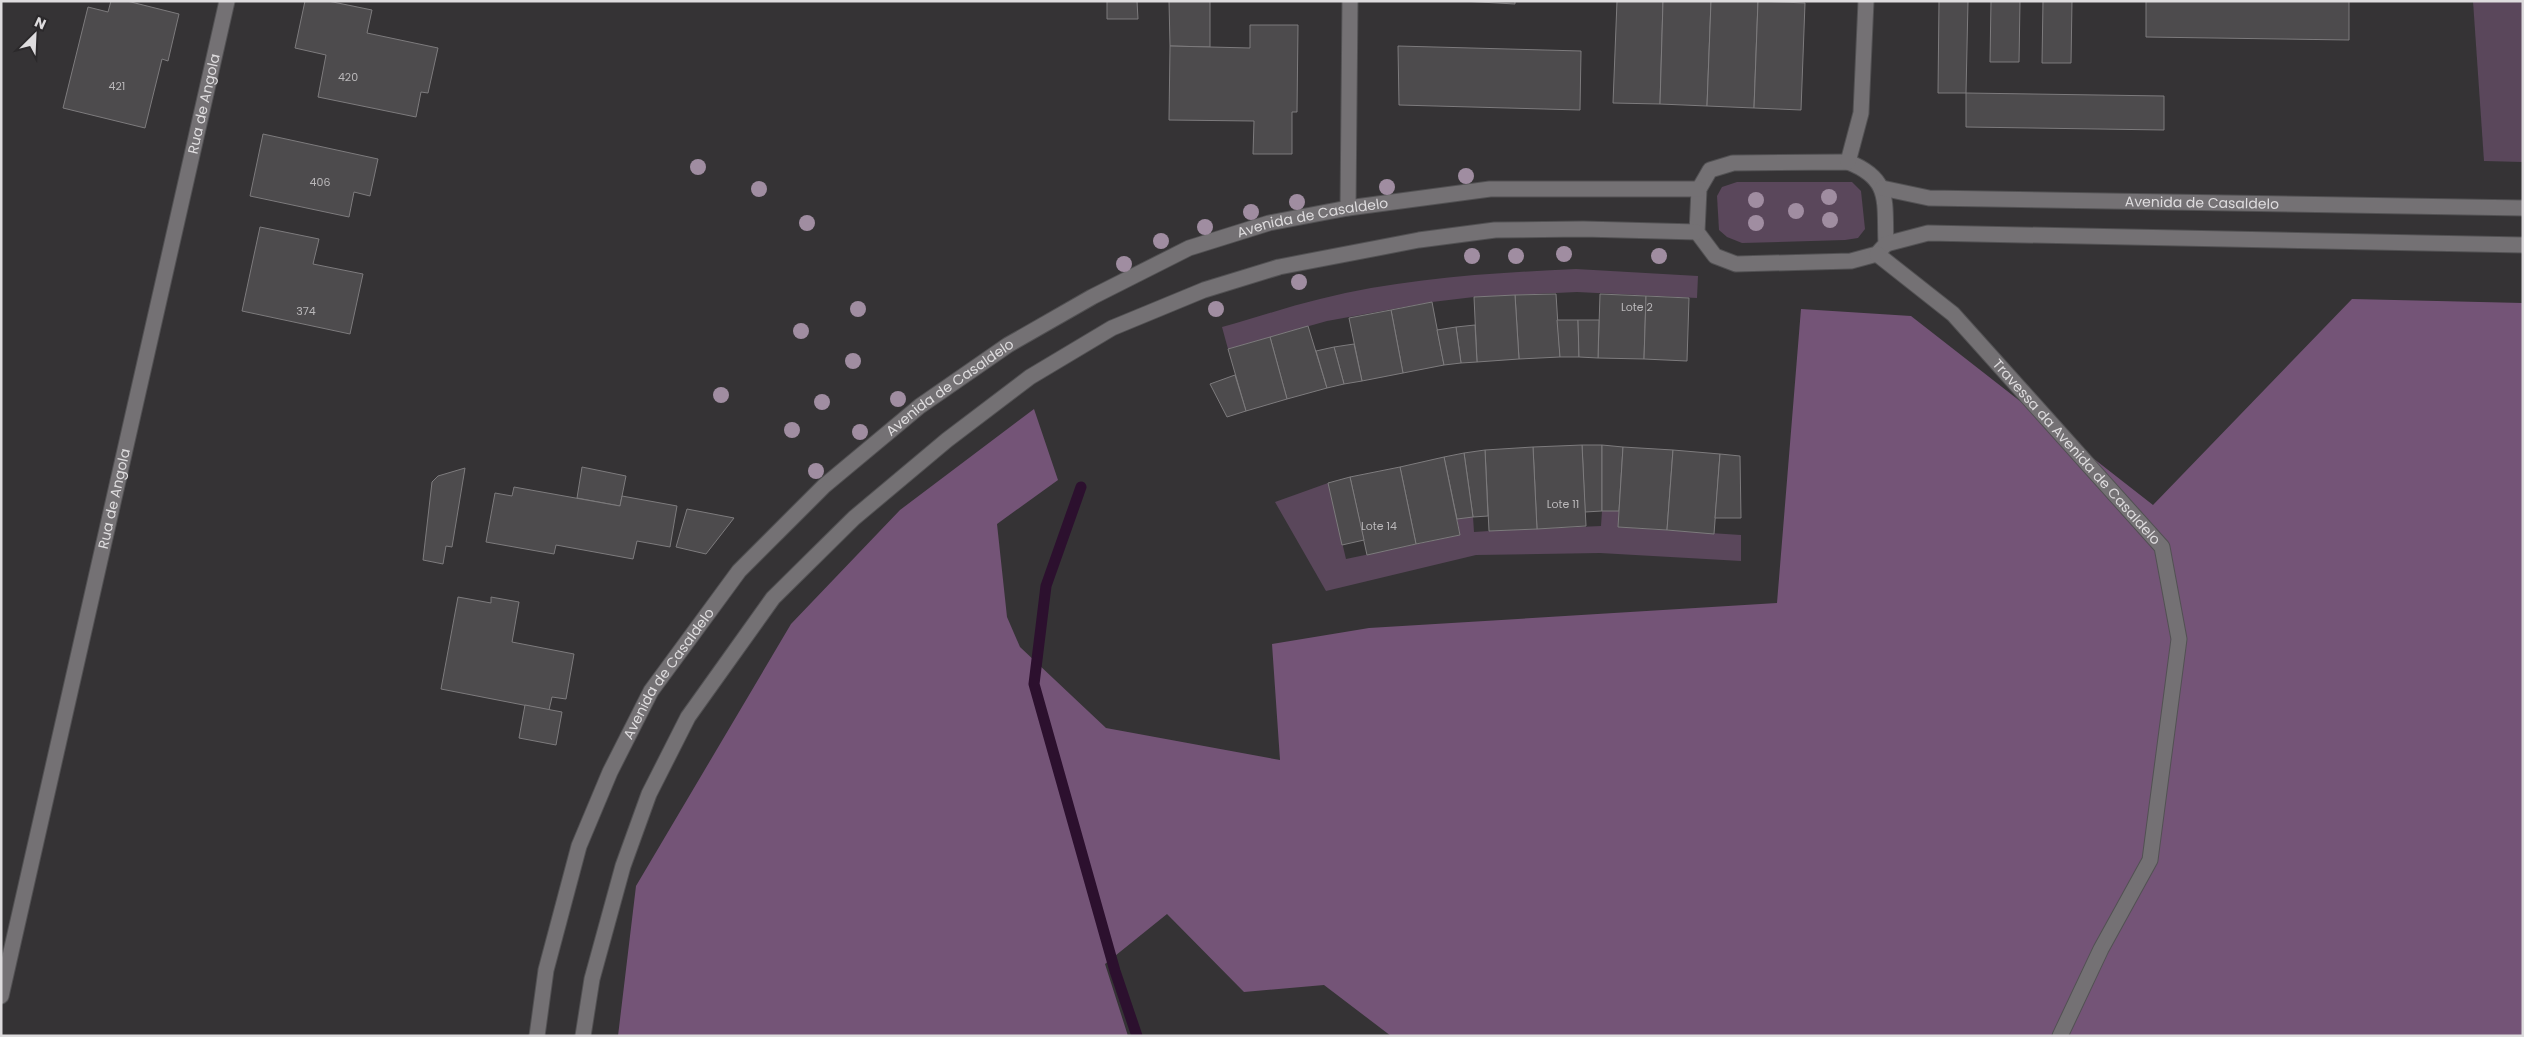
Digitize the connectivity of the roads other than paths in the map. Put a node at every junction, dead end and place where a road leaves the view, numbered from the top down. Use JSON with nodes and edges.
{"nodes":[{"id":1,"x":227,"y":1,"type":"edge"},
{"id":2,"x":1350,"y":1,"type":"edge"},
{"id":3,"x":1866,"y":1,"type":"edge"},
{"id":4,"x":1848,"y":162,"type":"junction"},
{"id":5,"x":1882,"y":188,"type":"junction"},
{"id":6,"x":1699,"y":189,"type":"junction"},
{"id":7,"x":1348,"y":208,"type":"junction"},
{"id":8,"x":2523,"y":208,"type":"edge"},
{"id":9,"x":1697,"y":232,"type":"junction"},
{"id":10,"x":2523,"y":246,"type":"edge"},
{"id":11,"x":1881,"y":249,"type":"junction"},
{"id":12,"x":1,"y":996,"type":"edge"},
{"id":13,"x":537,"y":1036,"type":"edge"},
{"id":14,"x":583,"y":1036,"type":"edge"},
{"id":15,"x":2060,"y":1036,"type":"edge"}],
"edges":[{"from":1,"to":12,"type":"street","name":"Rua de Angola"},
{"from":2,"to":7,"type":"street"},
{"from":3,"to":4,"type":"street"},
{"from":4,"to":5,"type":"street"},
{"from":4,"to":6,"type":"street"},
{"from":5,"to":8,"type":"street","name":"Avenida de Casaldelo"},
{"from":5,"to":11,"type":"street"},
{"from":6,"to":7,"type":"street","name":"Avenida de Casaldelo"},
{"from":6,"to":9,"type":"street"},
{"from":7,"to":13,"type":"street","name":"Avenida de Casaldelo"},
{"from":9,"to":11,"type":"street"},
{"from":9,"to":14,"type":"street"},
{"from":10,"to":11,"type":"street"},
{"from":11,"to":15,"type":"street","name":"Travessa da Avenida de Casaldelo"}]}
